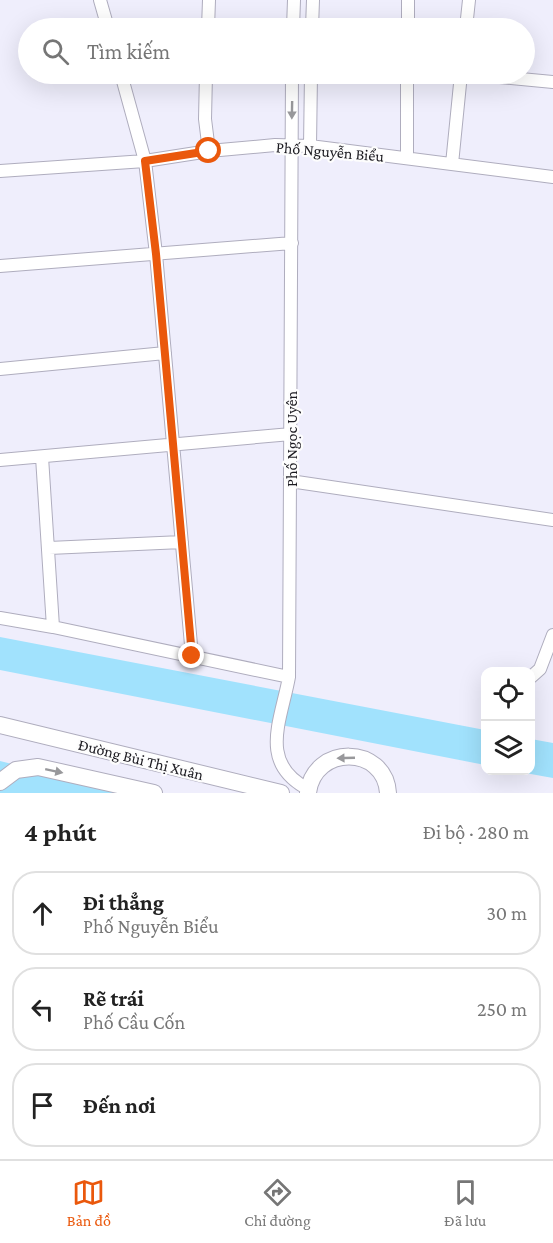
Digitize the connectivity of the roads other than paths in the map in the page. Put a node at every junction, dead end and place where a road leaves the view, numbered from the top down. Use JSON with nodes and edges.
{"nodes":[{"id":1,"x":100,"y":0,"type":"edge"},
{"id":2,"x":209,"y":0,"type":"edge"},
{"id":3,"x":294,"y":0,"type":"edge"},
{"id":4,"x":313,"y":0,"type":"edge"},
{"id":5,"x":408,"y":0,"type":"edge"},
{"id":6,"x":469,"y":0,"type":"edge"},
{"id":7,"x":105,"y":18,"type":"edge"},
{"id":8,"x":208,"y":18,"type":"edge"},
{"id":9,"x":293,"y":18,"type":"edge"},
{"id":10,"x":312,"y":18,"type":"edge"},
{"id":11,"x":408,"y":18,"type":"edge"},
{"id":12,"x":467,"y":18,"type":"edge"},
{"id":13,"x":535,"y":80,"type":"edge"},
{"id":14,"x":553,"y":82,"type":"edge"},
{"id":15,"x":124,"y":84,"type":"edge"},
{"id":16,"x":206,"y":84,"type":"edge"},
{"id":17,"x":292,"y":84,"type":"edge"},
{"id":18,"x":311,"y":84,"type":"edge"},
{"id":19,"x":408,"y":84,"type":"edge"},
{"id":20,"x":460,"y":84,"type":"edge"},
{"id":21,"x":291,"y":146,"type":"junction"},
{"id":22,"x":310,"y":146,"type":"junction"},
{"id":23,"x":209,"y":151,"type":"junction"},
{"id":24,"x":407,"y":158,"type":"junction"},
{"id":25,"x":145,"y":161,"type":"junction"},
{"id":26,"x":452,"y":164,"type":"junction"},
{"id":27,"x":0,"y":171,"type":"edge"},
{"id":28,"x":553,"y":177,"type":"edge"},
{"id":29,"x":292,"y":243,"type":"junction"},
{"id":30,"x":156,"y":254,"type":"junction"},
{"id":31,"x":0,"y":266,"type":"edge"},
{"id":32,"x":165,"y":353,"type":"junction"},
{"id":33,"x":0,"y":369,"type":"edge"},
{"id":34,"x":291,"y":434,"type":"junction"},
{"id":35,"x":173,"y":444,"type":"junction"},
{"id":36,"x":42,"y":457,"type":"junction"},
{"id":37,"x":0,"y":460,"type":"edge"},
{"id":38,"x":290,"y":481,"type":"junction"},
{"id":39,"x":553,"y":520,"type":"edge"},
{"id":40,"x":182,"y":542,"type":"junction"},
{"id":41,"x":49,"y":548,"type":"junction"},
{"id":42,"x":0,"y":618,"type":"edge"},
{"id":43,"x":53,"y":627,"type":"junction"},
{"id":44,"x":553,"y":635,"type":"edge"},
{"id":45,"x":192,"y":656,"type":"junction"},
{"id":46,"x":535,"y":673,"type":"edge"},
{"id":47,"x":288,"y":682,"type":"junction"},
{"id":48,"x":0,"y":725,"type":"edge"},
{"id":49,"x":0,"y":782,"type":"edge"},
{"id":50,"x":308,"y":791,"type":"edge"},
{"id":51,"x":154,"y":793,"type":"edge"},
{"id":52,"x":281,"y":793,"type":"edge"},
{"id":53,"x":388,"y":793,"type":"edge"}],
"edges":[{"from":1,"to":7,"type":"street"},
{"from":2,"to":8,"type":"street"},
{"from":3,"to":9,"type":"street"},
{"from":4,"to":10,"type":"street"},
{"from":5,"to":11,"type":"street"},
{"from":6,"to":12,"type":"street"},
{"from":13,"to":14,"type":"street"},
{"from":15,"to":25,"type":"street"},
{"from":16,"to":23,"type":"street"},
{"from":17,"to":21,"type":"street","name":"Phố Ngọc Uyên","one_way":true},
{"from":18,"to":22,"type":"street"},
{"from":19,"to":24,"type":"street"},
{"from":20,"to":26,"type":"street"},
{"from":21,"to":22,"type":"street","name":"Phố Nguyễn Biểu"},
{"from":21,"to":23,"type":"street","name":"Phố Nguyễn Biểu"},
{"from":21,"to":29,"type":"street","name":"Phố Ngọc Uyên"},
{"from":22,"to":24,"type":"street","name":"Phố Nguyễn Biểu"},
{"from":23,"to":25,"type":"street","name":"Phố Nguyễn Biểu"},
{"from":24,"to":26,"type":"street","name":"Phố Nguyễn Biểu"},
{"from":25,"to":27,"type":"street","name":"Phố Nguyễn Biểu"},
{"from":25,"to":30,"type":"street"},
{"from":26,"to":28,"type":"street","name":"Phố Nguyễn Biểu"},
{"from":29,"to":30,"type":"street"},
{"from":29,"to":34,"type":"street","name":"Phố Ngọc Uyên"},
{"from":30,"to":31,"type":"street"},
{"from":30,"to":32,"type":"street"},
{"from":32,"to":33,"type":"street"},
{"from":32,"to":35,"type":"street"},
{"from":34,"to":35,"type":"street"},
{"from":34,"to":38,"type":"street","name":"Phố Ngọc Uyên"},
{"from":35,"to":36,"type":"street"},
{"from":35,"to":40,"type":"street"},
{"from":36,"to":37,"type":"street"},
{"from":36,"to":41,"type":"street"},
{"from":38,"to":39,"type":"street"},
{"from":38,"to":47,"type":"street","name":"Phố Ngọc Uyên"},
{"from":40,"to":41,"type":"street"},
{"from":40,"to":45,"type":"street"},
{"from":41,"to":43,"type":"street"},
{"from":42,"to":43,"type":"street"},
{"from":43,"to":45,"type":"street"},
{"from":44,"to":46,"type":"street"},
{"from":45,"to":47,"type":"street"},
{"from":47,"to":50,"type":"street","name":"Phố Ngọc Uyên"},
{"from":48,"to":52,"type":"street","name":"Đường Bùi Thị Xuân"},
{"from":49,"to":51,"type":"street","one_way":true},
{"from":53,"to":50,"type":"street","one_way":true}]}
